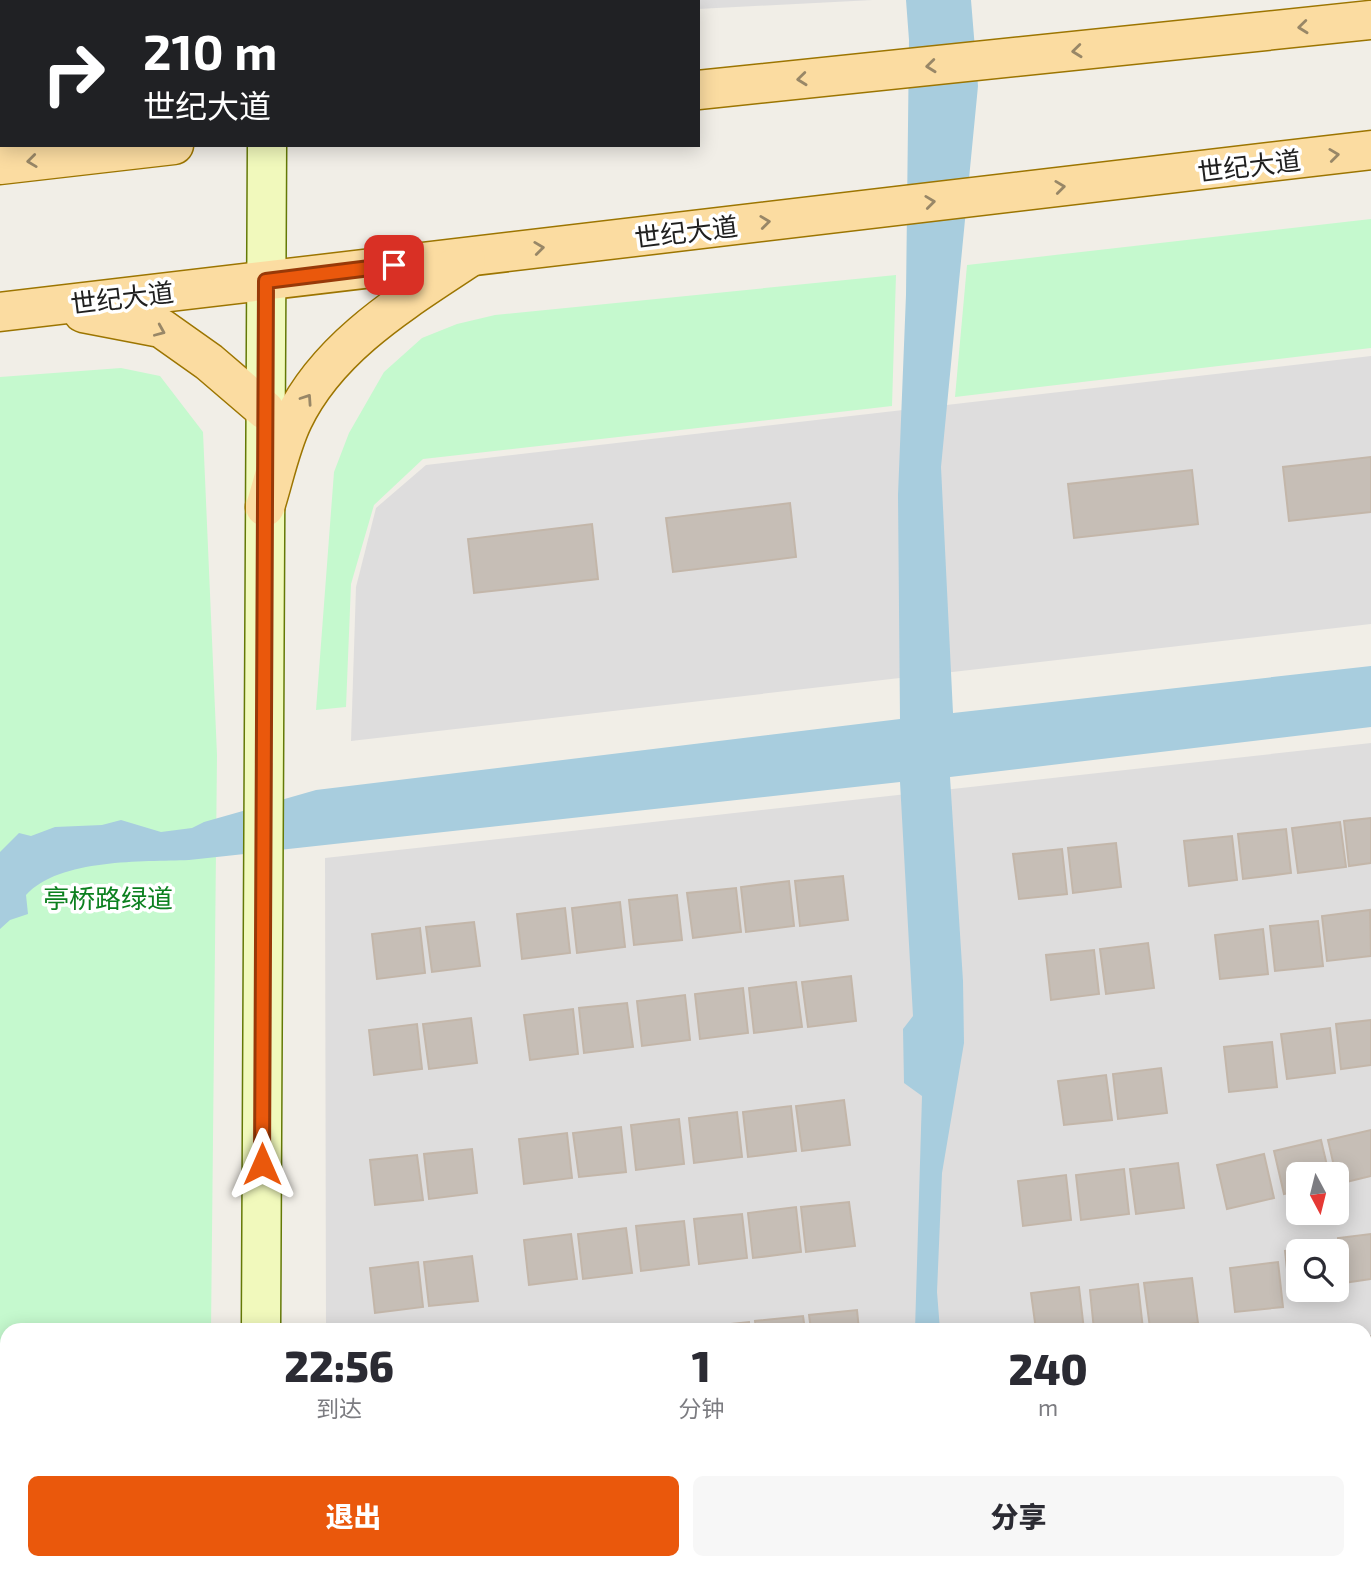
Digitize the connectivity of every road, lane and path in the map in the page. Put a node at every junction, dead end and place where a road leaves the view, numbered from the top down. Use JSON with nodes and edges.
{"nodes":[{"id":1,"x":1371,"y":20,"type":"edge"},
{"id":2,"x":700,"y":90,"type":"edge"},
{"id":3,"x":146,"y":147,"type":"edge"},
{"id":4,"x":267,"y":147,"type":"edge"},
{"id":5,"x":119,"y":149,"type":"edge"},
{"id":6,"x":1371,"y":150,"type":"edge"},
{"id":7,"x":0,"y":165,"type":"edge"},
{"id":8,"x":471,"y":256,"type":"junction"},
{"id":9,"x":266,"y":281,"type":"junction"},
{"id":10,"x":46,"y":306,"type":"junction"},
{"id":11,"x":0,"y":312,"type":"edge"},
{"id":12,"x":265,"y":410,"type":"junction"},
{"id":13,"x":265,"y":507,"type":"junction"},
{"id":14,"x":261,"y":1323,"type":"edge"}],
"edges":[{"from":1,"to":2,"type":"main road","one_way":true},
{"from":3,"to":5,"type":"main road"},
{"from":4,"to":9,"type":"street"},
{"from":5,"to":7,"type":"main road","one_way":true},
{"from":8,"to":6,"type":"main road","name":"世纪大道","one_way":true},
{"from":8,"to":9,"type":"main road","name":"世纪大道"},
{"from":13,"to":8,"type":"main road","one_way":true},
{"from":9,"to":10,"type":"main road","name":"世纪大道"},
{"from":9,"to":12,"type":"street"},
{"from":10,"to":11,"type":"main road","name":"世纪大道"},
{"from":10,"to":12,"type":"main road","one_way":true},
{"from":12,"to":13,"type":"street"},
{"from":13,"to":14,"type":"street"}]}
